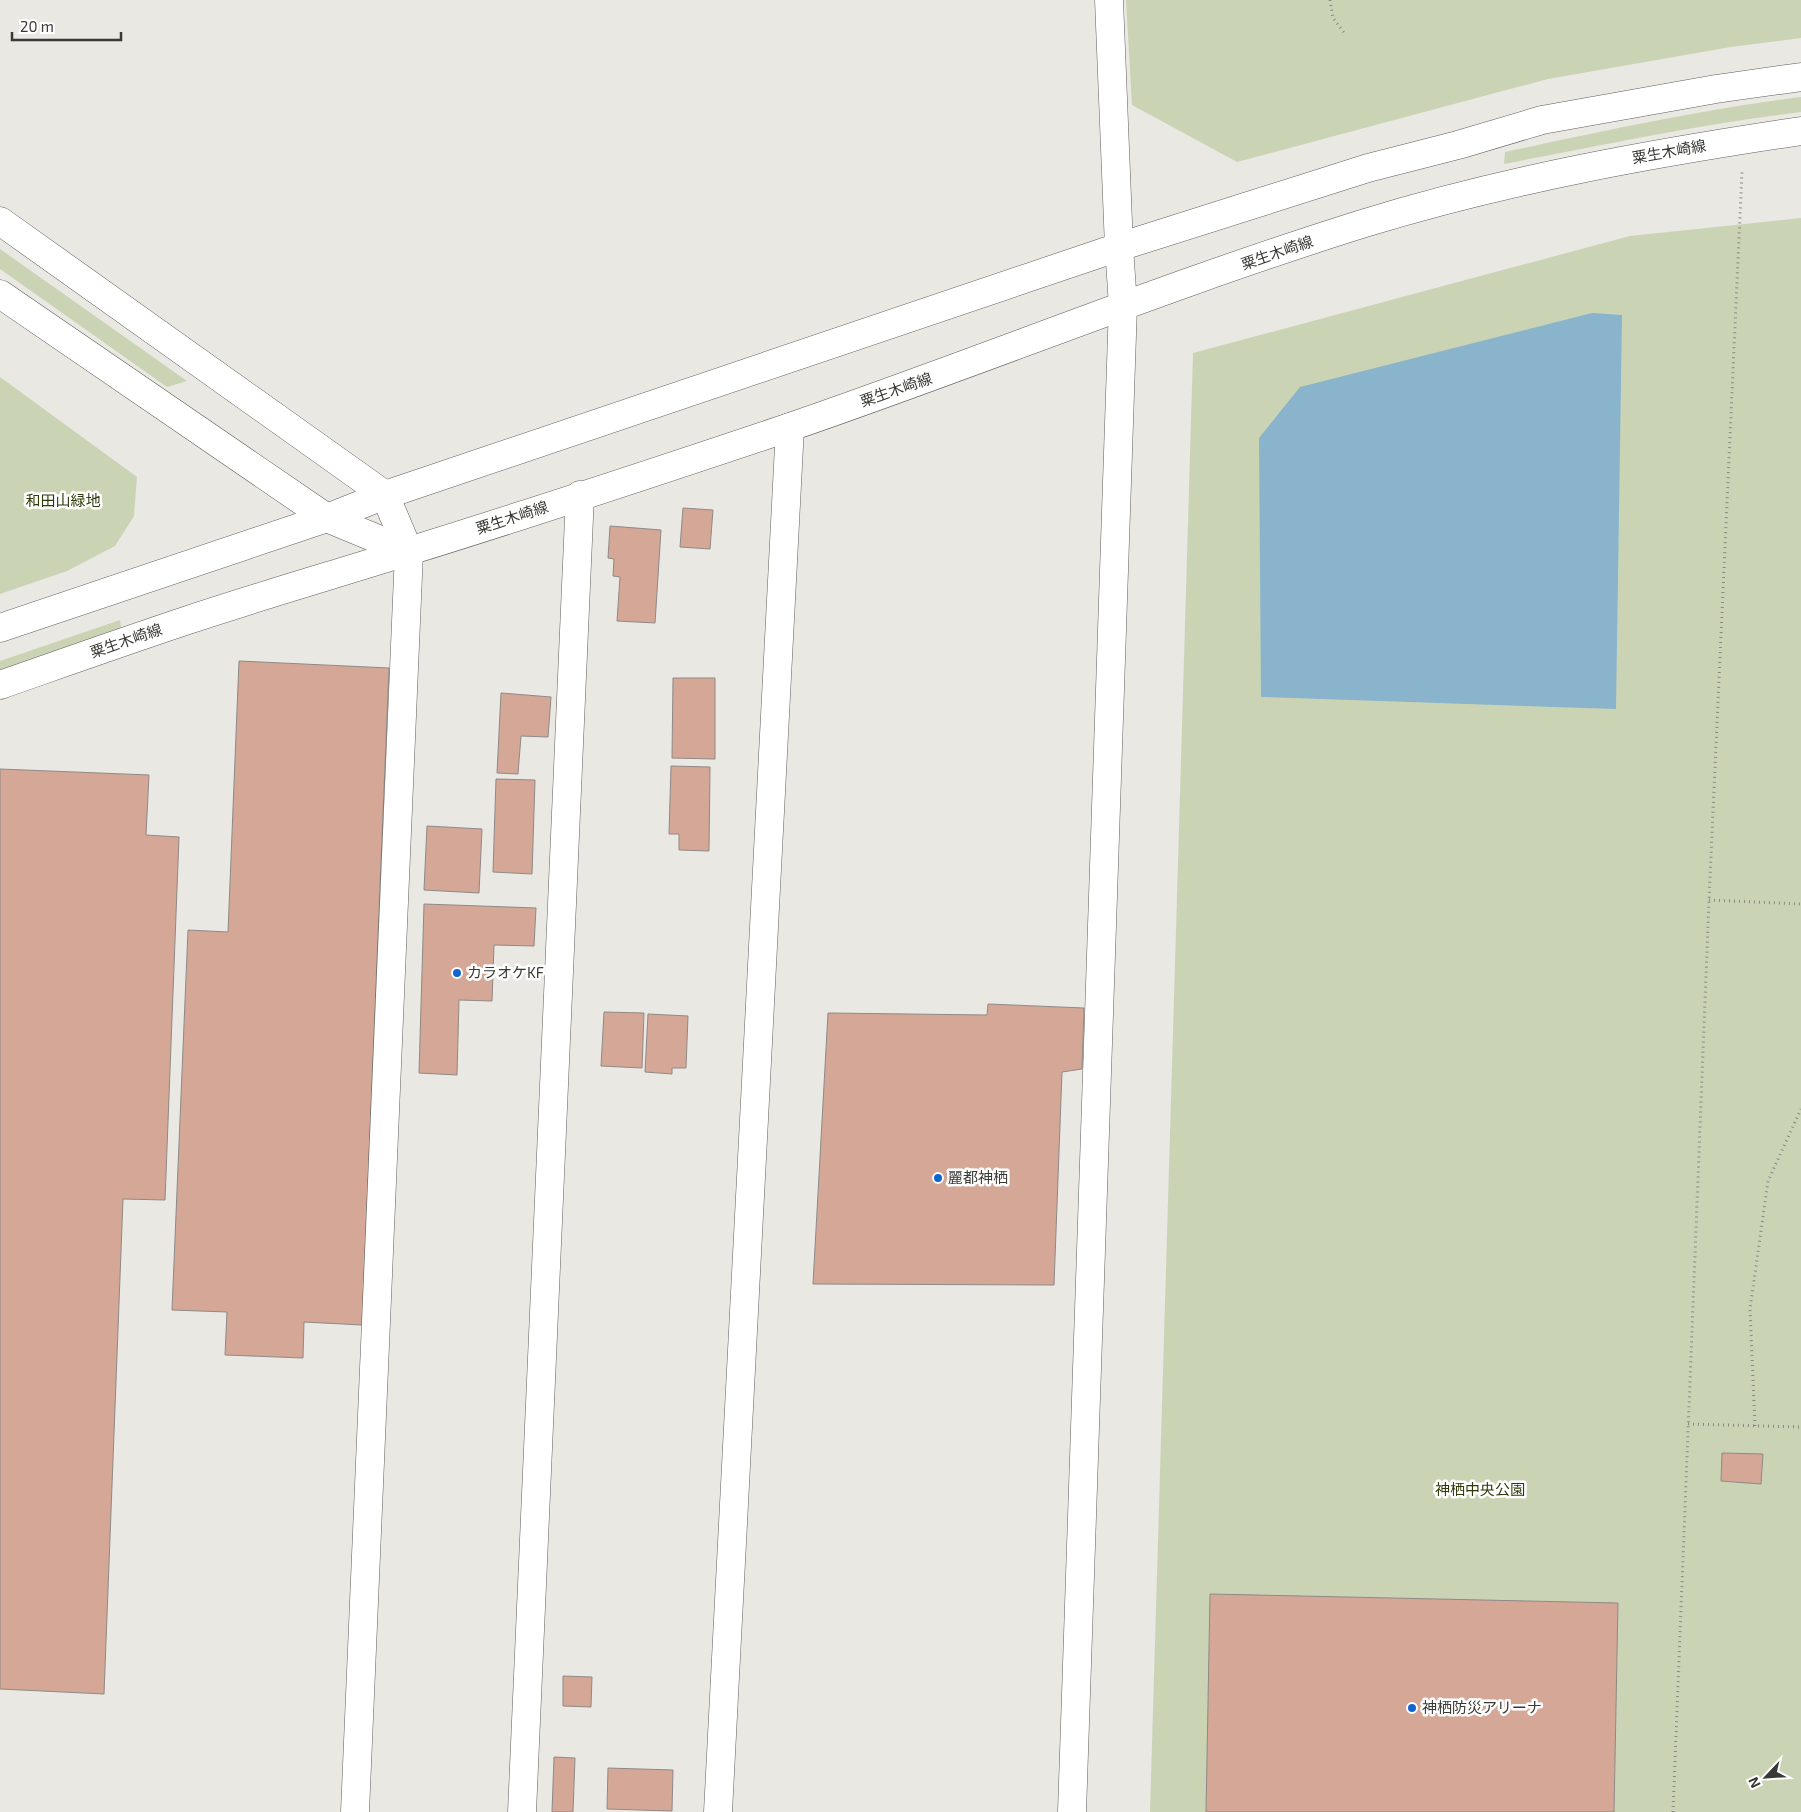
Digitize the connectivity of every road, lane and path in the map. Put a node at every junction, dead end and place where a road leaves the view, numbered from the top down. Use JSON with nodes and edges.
{"nodes":[{"id":1,"x":1109,"y":0,"type":"edge"},
{"id":2,"x":1330,"y":0,"type":"edge"},
{"id":3,"x":1346,"y":35,"type":"dead end"},
{"id":4,"x":1801,"y":77,"type":"edge"},
{"id":5,"x":1801,"y":131,"type":"edge"},
{"id":6,"x":1742,"y":169,"type":"dead end"},
{"id":7,"x":0,"y":221,"type":"edge"},
{"id":8,"x":1119,"y":247,"type":"junction"},
{"id":9,"x":0,"y":294,"type":"edge"},
{"id":10,"x":1123,"y":305,"type":"junction"},
{"id":11,"x":790,"y":427,"type":"junction"},
{"id":12,"x":385,"y":495,"type":"junction"},
{"id":13,"x":580,"y":495,"type":"junction"},
{"id":14,"x":327,"y":518,"type":"junction"},
{"id":15,"x":409,"y":552,"type":"junction"},
{"id":16,"x":0,"y":628,"type":"edge"},
{"id":17,"x":0,"y":685,"type":"edge"},
{"id":18,"x":1709,"y":900,"type":"junction"},
{"id":19,"x":1801,"y":904,"type":"edge"},
{"id":20,"x":1801,"y":1109,"type":"edge"},
{"id":21,"x":1688,"y":1424,"type":"junction"},
{"id":22,"x":1755,"y":1426,"type":"junction"},
{"id":23,"x":1801,"y":1427,"type":"edge"},
{"id":24,"x":355,"y":1812,"type":"edge"},
{"id":25,"x":522,"y":1812,"type":"edge"},
{"id":26,"x":718,"y":1812,"type":"edge"},
{"id":27,"x":1072,"y":1812,"type":"edge"},
{"id":28,"x":1673,"y":1812,"type":"edge"}],
"edges":[{"from":1,"to":8,"type":"street"},
{"from":2,"to":3,"type":"path"},
{"from":4,"to":8,"type":"street"},
{"from":5,"to":10,"type":"street","name":"粟生木崎線"},
{"from":6,"to":18,"type":"path"},
{"from":7,"to":12,"type":"street"},
{"from":8,"to":10,"type":"street"},
{"from":8,"to":12,"type":"street"},
{"from":9,"to":14,"type":"street"},
{"from":10,"to":11,"type":"street","name":"粟生木崎線"},
{"from":10,"to":27,"type":"street"},
{"from":11,"to":13,"type":"street","name":"粟生木崎線"},
{"from":11,"to":26,"type":"street"},
{"from":12,"to":14,"type":"street"},
{"from":12,"to":15,"type":"street"},
{"from":13,"to":15,"type":"street","name":"粟生木崎線"},
{"from":13,"to":25,"type":"street"},
{"from":14,"to":15,"type":"street"},
{"from":14,"to":16,"type":"street"},
{"from":15,"to":17,"type":"street","name":"粟生木崎線"},
{"from":15,"to":24,"type":"street"},
{"from":18,"to":19,"type":"path"},
{"from":18,"to":21,"type":"path"},
{"from":20,"to":22,"type":"path"},
{"from":21,"to":22,"type":"path"},
{"from":21,"to":28,"type":"path"},
{"from":22,"to":23,"type":"path"}]}
